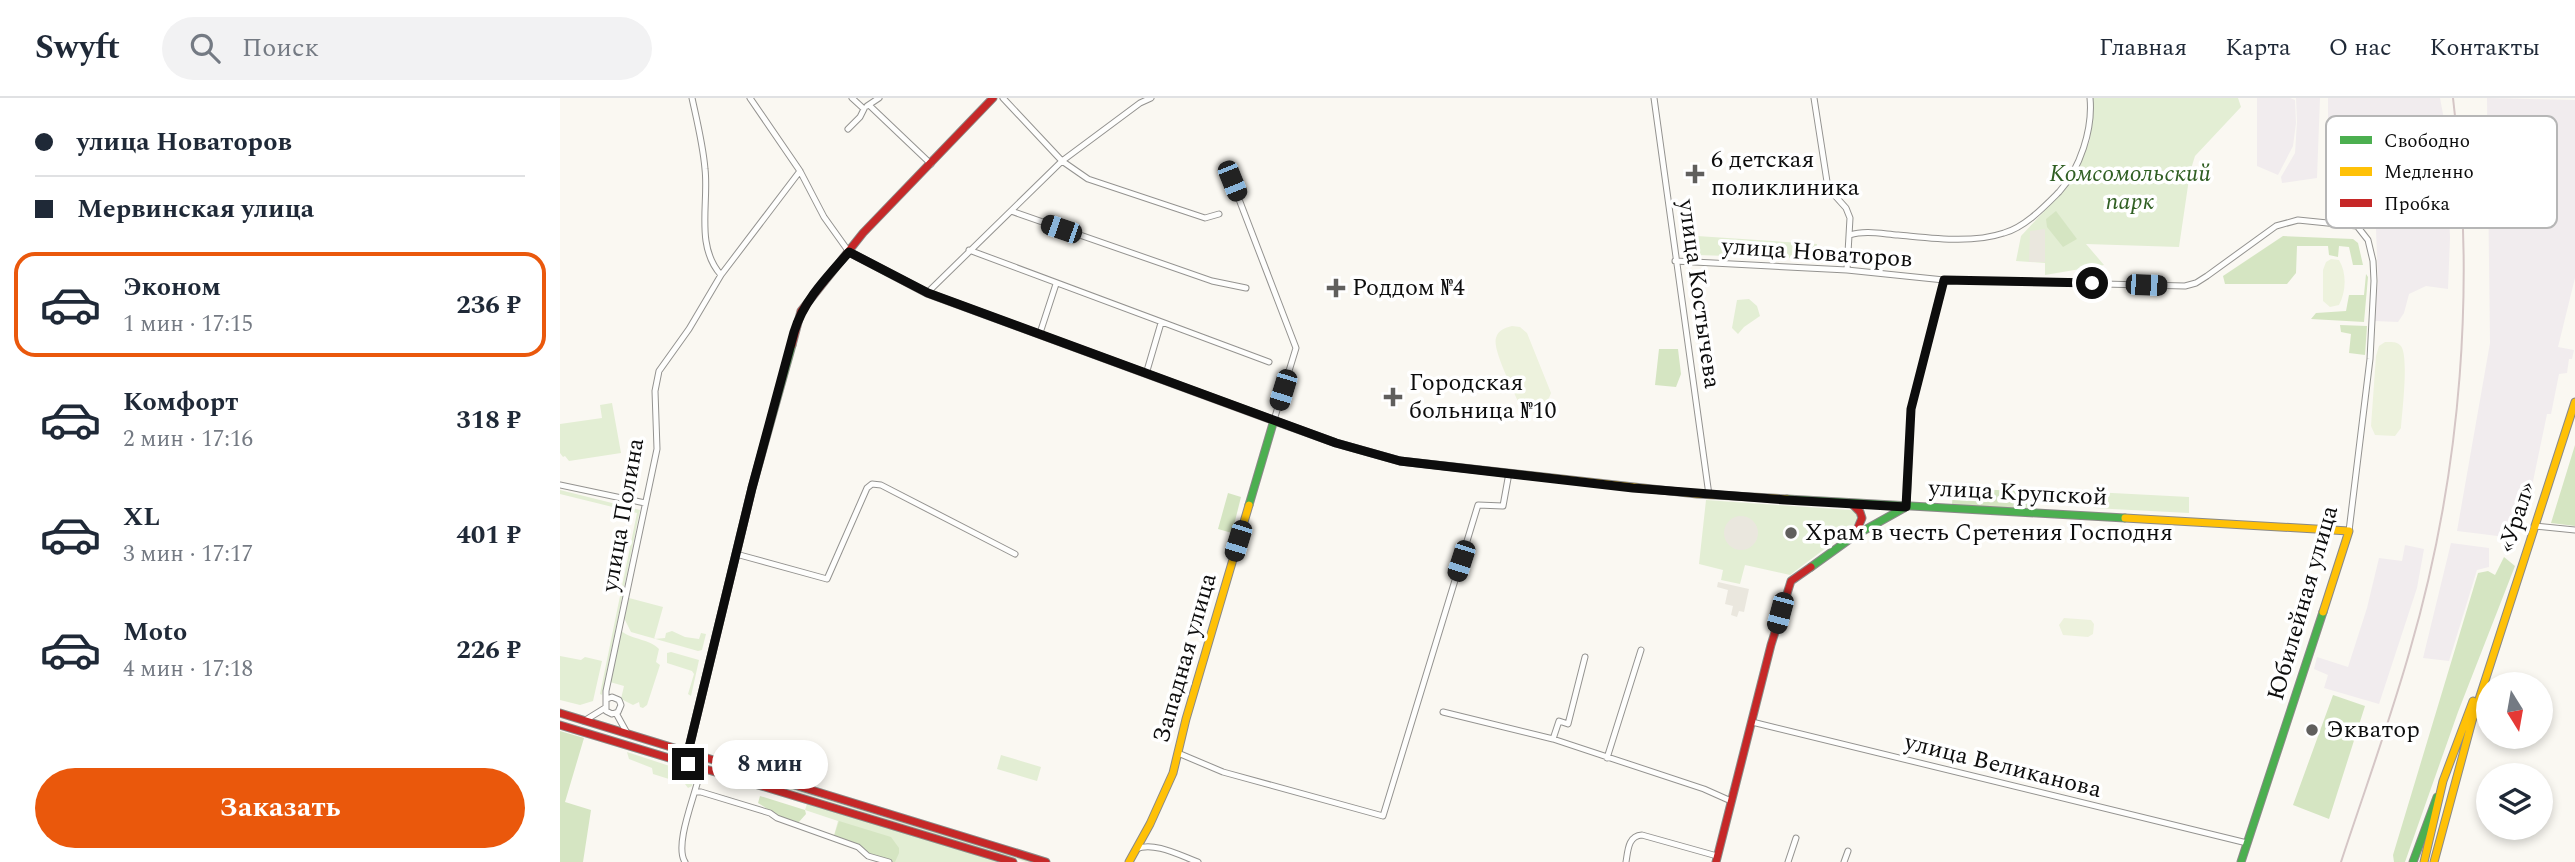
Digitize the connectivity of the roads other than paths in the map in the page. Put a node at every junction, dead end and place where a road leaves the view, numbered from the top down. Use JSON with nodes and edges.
{"nodes":[{"id":1,"x":692,"y":98,"type":"edge"},
{"id":2,"x":751,"y":98,"type":"edge"},
{"id":3,"x":852,"y":98,"type":"edge"},
{"id":4,"x":879,"y":98,"type":"edge"},
{"id":5,"x":980,"y":98,"type":"edge"},
{"id":6,"x":993,"y":98,"type":"edge"},
{"id":7,"x":1003,"y":98,"type":"edge"},
{"id":8,"x":1151,"y":98,"type":"edge"},
{"id":9,"x":1654,"y":98,"type":"edge"},
{"id":10,"x":1814,"y":98,"type":"edge"},
{"id":11,"x":2090,"y":98,"type":"edge"},
{"id":12,"x":987,"y":105,"type":"junction"},
{"id":13,"x":866,"y":107,"type":"junction"},
{"id":14,"x":849,"y":129,"type":"dead end"},
{"id":15,"x":1062,"y":161,"type":"junction"},
{"id":16,"x":931,"y":164,"type":"junction"},
{"id":17,"x":800,"y":171,"type":"junction"},
{"id":18,"x":1232,"y":181,"type":"dead end"},
{"id":19,"x":1011,"y":211,"type":"junction"},
{"id":20,"x":1219,"y":214,"type":"dead end"},
{"id":21,"x":2326,"y":223,"type":"edge"},
{"id":22,"x":2359,"y":228,"type":"edge"},
{"id":23,"x":1850,"y":235,"type":"junction"},
{"id":24,"x":969,"y":250,"type":"junction"},
{"id":25,"x":849,"y":252,"type":"junction"},
{"id":26,"x":1675,"y":261,"type":"junction"},
{"id":27,"x":1847,"y":270,"type":"junction"},
{"id":28,"x":721,"y":275,"type":"junction"},
{"id":29,"x":1944,"y":280,"type":"junction"},
{"id":30,"x":1056,"y":284,"type":"junction"},
{"id":31,"x":1246,"y":288,"type":"dead end"},
{"id":32,"x":928,"y":293,"type":"junction"},
{"id":33,"x":1161,"y":323,"type":"junction"},
{"id":34,"x":1040,"y":333,"type":"junction"},
{"id":35,"x":1269,"y":362,"type":"dead end"},
{"id":36,"x":1146,"y":374,"type":"junction"},
{"id":37,"x":2575,"y":402,"type":"edge"},
{"id":38,"x":1274,"y":420,"type":"junction"},
{"id":39,"x":1509,"y":473,"type":"junction"},
{"id":40,"x":560,"y":485,"type":"edge"},
{"id":41,"x":1709,"y":495,"type":"junction"},
{"id":42,"x":645,"y":503,"type":"junction"},
{"id":43,"x":1851,"y":503,"type":"junction"},
{"id":44,"x":1882,"y":505,"type":"junction"},
{"id":45,"x":1906,"y":507,"type":"junction"},
{"id":46,"x":1885,"y":517,"type":"junction"},
{"id":47,"x":2535,"y":526,"type":"junction"},
{"id":48,"x":2575,"y":530,"type":"edge"},
{"id":49,"x":2349,"y":531,"type":"junction"},
{"id":50,"x":1854,"y":536,"type":"junction"},
{"id":51,"x":736,"y":554,"type":"junction"},
{"id":52,"x":1015,"y":554,"type":"dead end"},
{"id":53,"x":2496,"y":645,"type":"junction"},
{"id":54,"x":1641,"y":650,"type":"dead end"},
{"id":55,"x":1586,"y":657,"type":"dead end"},
{"id":56,"x":607,"y":699,"type":"junction"},
{"id":57,"x":604,"y":708,"type":"junction"},
{"id":58,"x":1443,"y":712,"type":"dead end"},
{"id":59,"x":560,"y":713,"type":"edge"},
{"id":60,"x":616,"y":713,"type":"junction"},
{"id":61,"x":584,"y":721,"type":"junction"},
{"id":62,"x":1752,"y":722,"type":"junction"},
{"id":63,"x":560,"y":725,"type":"edge"},
{"id":64,"x":627,"y":733,"type":"junction"},
{"id":65,"x":1553,"y":739,"type":"junction"},
{"id":66,"x":688,"y":752,"type":"junction"},
{"id":67,"x":1178,"y":753,"type":"junction"},
{"id":68,"x":1607,"y":758,"type":"junction"},
{"id":69,"x":688,"y":764,"type":"junction"},
{"id":70,"x":2443,"y":781,"type":"junction"},
{"id":71,"x":695,"y":792,"type":"junction"},
{"id":72,"x":1731,"y":801,"type":"junction"},
{"id":73,"x":1796,"y":838,"type":"dead end"},
{"id":74,"x":2247,"y":843,"type":"junction"},
{"id":75,"x":1136,"y":849,"type":"junction"},
{"id":76,"x":1848,"y":851,"type":"dead end"},
{"id":77,"x":1716,"y":859,"type":"edge"},
{"id":78,"x":685,"y":862,"type":"edge"},
{"id":79,"x":888,"y":862,"type":"edge"},
{"id":80,"x":1013,"y":862,"type":"edge"},
{"id":81,"x":1046,"y":862,"type":"edge"},
{"id":82,"x":1129,"y":862,"type":"edge"},
{"id":83,"x":1198,"y":862,"type":"edge"},
{"id":84,"x":1626,"y":862,"type":"edge"},
{"id":85,"x":1788,"y":862,"type":"edge"},
{"id":86,"x":1844,"y":862,"type":"edge"},
{"id":87,"x":2241,"y":862,"type":"edge"},
{"id":88,"x":2413,"y":862,"type":"edge"},
{"id":89,"x":2424,"y":862,"type":"edge"},
{"id":90,"x":2434,"y":862,"type":"edge"}],
"edges":[{"from":1,"to":28,"type":"street"},
{"from":2,"to":17,"type":"street"},
{"from":3,"to":13,"type":"street"},
{"from":4,"to":13,"type":"street"},
{"from":5,"to":12,"type":"street"},
{"from":6,"to":12,"type":"main road"},
{"from":7,"to":15,"type":"street"},
{"from":8,"to":15,"type":"street"},
{"from":9,"to":26,"type":"street","name":"улица Костычева"},
{"from":10,"to":23,"type":"street"},
{"from":11,"to":23,"type":"street","name":"улица Новаторов"},
{"from":12,"to":16,"type":"main road"},
{"from":13,"to":14,"type":"street"},
{"from":13,"to":16,"type":"street"},
{"from":15,"to":19,"type":"street"},
{"from":15,"to":20,"type":"street"},
{"from":16,"to":25,"type":"main road"},
{"from":17,"to":25,"type":"street"},
{"from":17,"to":28,"type":"street","name":"улица Полина"},
{"from":18,"to":38,"type":"street","name":"Западная улица"},
{"from":19,"to":24,"type":"street"},
{"from":19,"to":31,"type":"street"},
{"from":21,"to":29,"type":"street","name":"улица Новаторов"},
{"from":22,"to":49,"type":"street","name":"Юбилейная улица"},
{"from":23,"to":27,"type":"street"},
{"from":24,"to":30,"type":"street"},
{"from":24,"to":32,"type":"street"},
{"from":25,"to":32,"type":"main road","name":"улица Крупской"},
{"from":25,"to":51,"type":"main road"},
{"from":26,"to":27,"type":"street","name":"улица Новаторов"},
{"from":26,"to":41,"type":"street","name":"улица Костычева"},
{"from":27,"to":29,"type":"street","name":"улица Новаторов"},
{"from":28,"to":42,"type":"street","name":"улица Полина"},
{"from":29,"to":45,"type":"street"},
{"from":30,"to":33,"type":"street"},
{"from":30,"to":34,"type":"street"},
{"from":32,"to":34,"type":"main road","name":"улица Крупской"},
{"from":33,"to":35,"type":"street"},
{"from":33,"to":36,"type":"street"},
{"from":34,"to":36,"type":"main road","name":"улица Крупской"},
{"from":36,"to":38,"type":"main road","name":"улица Крупской"},
{"from":37,"to":47,"type":"main road","name":"«Урал»"},
{"from":38,"to":39,"type":"main road","name":"улица Крупской"},
{"from":38,"to":67,"type":"main road","name":"Западная улица"},
{"from":39,"to":41,"type":"main road","name":"улица Крупской"},
{"from":39,"to":67,"type":"street"},
{"from":40,"to":42,"type":"street"},
{"from":41,"to":43,"type":"main road","name":"улица Крупской"},
{"from":42,"to":56,"type":"street","name":"улица Полина"},
{"from":43,"to":44,"type":"main road","name":"улица Крупской"},
{"from":43,"to":50,"type":"main road"},
{"from":44,"to":45,"type":"main road","name":"улица Крупской"},
{"from":44,"to":46,"type":"main road"},
{"from":45,"to":46,"type":"main road"},
{"from":45,"to":49,"type":"main road","name":"улица Крупской"},
{"from":46,"to":50,"type":"main road"},
{"from":47,"to":48,"type":"street"},
{"from":47,"to":53,"type":"main road","name":"«Урал»"},
{"from":49,"to":74,"type":"main road","name":"Юбилейная улица"},
{"from":50,"to":62,"type":"main road"},
{"from":51,"to":52,"type":"street"},
{"from":51,"to":66,"type":"main road"},
{"from":53,"to":70,"type":"main road","name":"«Урал»"},
{"from":53,"to":90,"type":"main road","name":"«Урал»"},
{"from":54,"to":68,"type":"street"},
{"from":55,"to":65,"type":"street"},
{"from":56,"to":57,"type":"street"},
{"from":56,"to":60,"type":"street"},
{"from":57,"to":60,"type":"street"},
{"from":57,"to":61,"type":"street"},
{"from":58,"to":65,"type":"street"},
{"from":59,"to":61,"type":"main road"},
{"from":60,"to":64,"type":"street"},
{"from":61,"to":64,"type":"main road"},
{"from":62,"to":72,"type":"main road"},
{"from":62,"to":74,"type":"street","name":"улица Великанова"},
{"from":63,"to":69,"type":"main road"},
{"from":64,"to":66,"type":"main road"},
{"from":65,"to":68,"type":"street"},
{"from":66,"to":69,"type":"main road"},
{"from":66,"to":81,"type":"main road"},
{"from":67,"to":75,"type":"main road","name":"Западная улица"},
{"from":68,"to":72,"type":"street"},
{"from":69,"to":71,"type":"street"},
{"from":69,"to":80,"type":"main road"},
{"from":70,"to":88,"type":"main road"},
{"from":70,"to":89,"type":"main road","name":"«Урал»"},
{"from":71,"to":78,"type":"street"},
{"from":71,"to":79,"type":"street"},
{"from":72,"to":77,"type":"main road"},
{"from":73,"to":85,"type":"street"},
{"from":74,"to":87,"type":"main road","name":"Юбилейная улица"},
{"from":75,"to":82,"type":"main road","name":"Западная улица"},
{"from":75,"to":83,"type":"street"},
{"from":76,"to":86,"type":"street"},
{"from":77,"to":84,"type":"street"}]}
